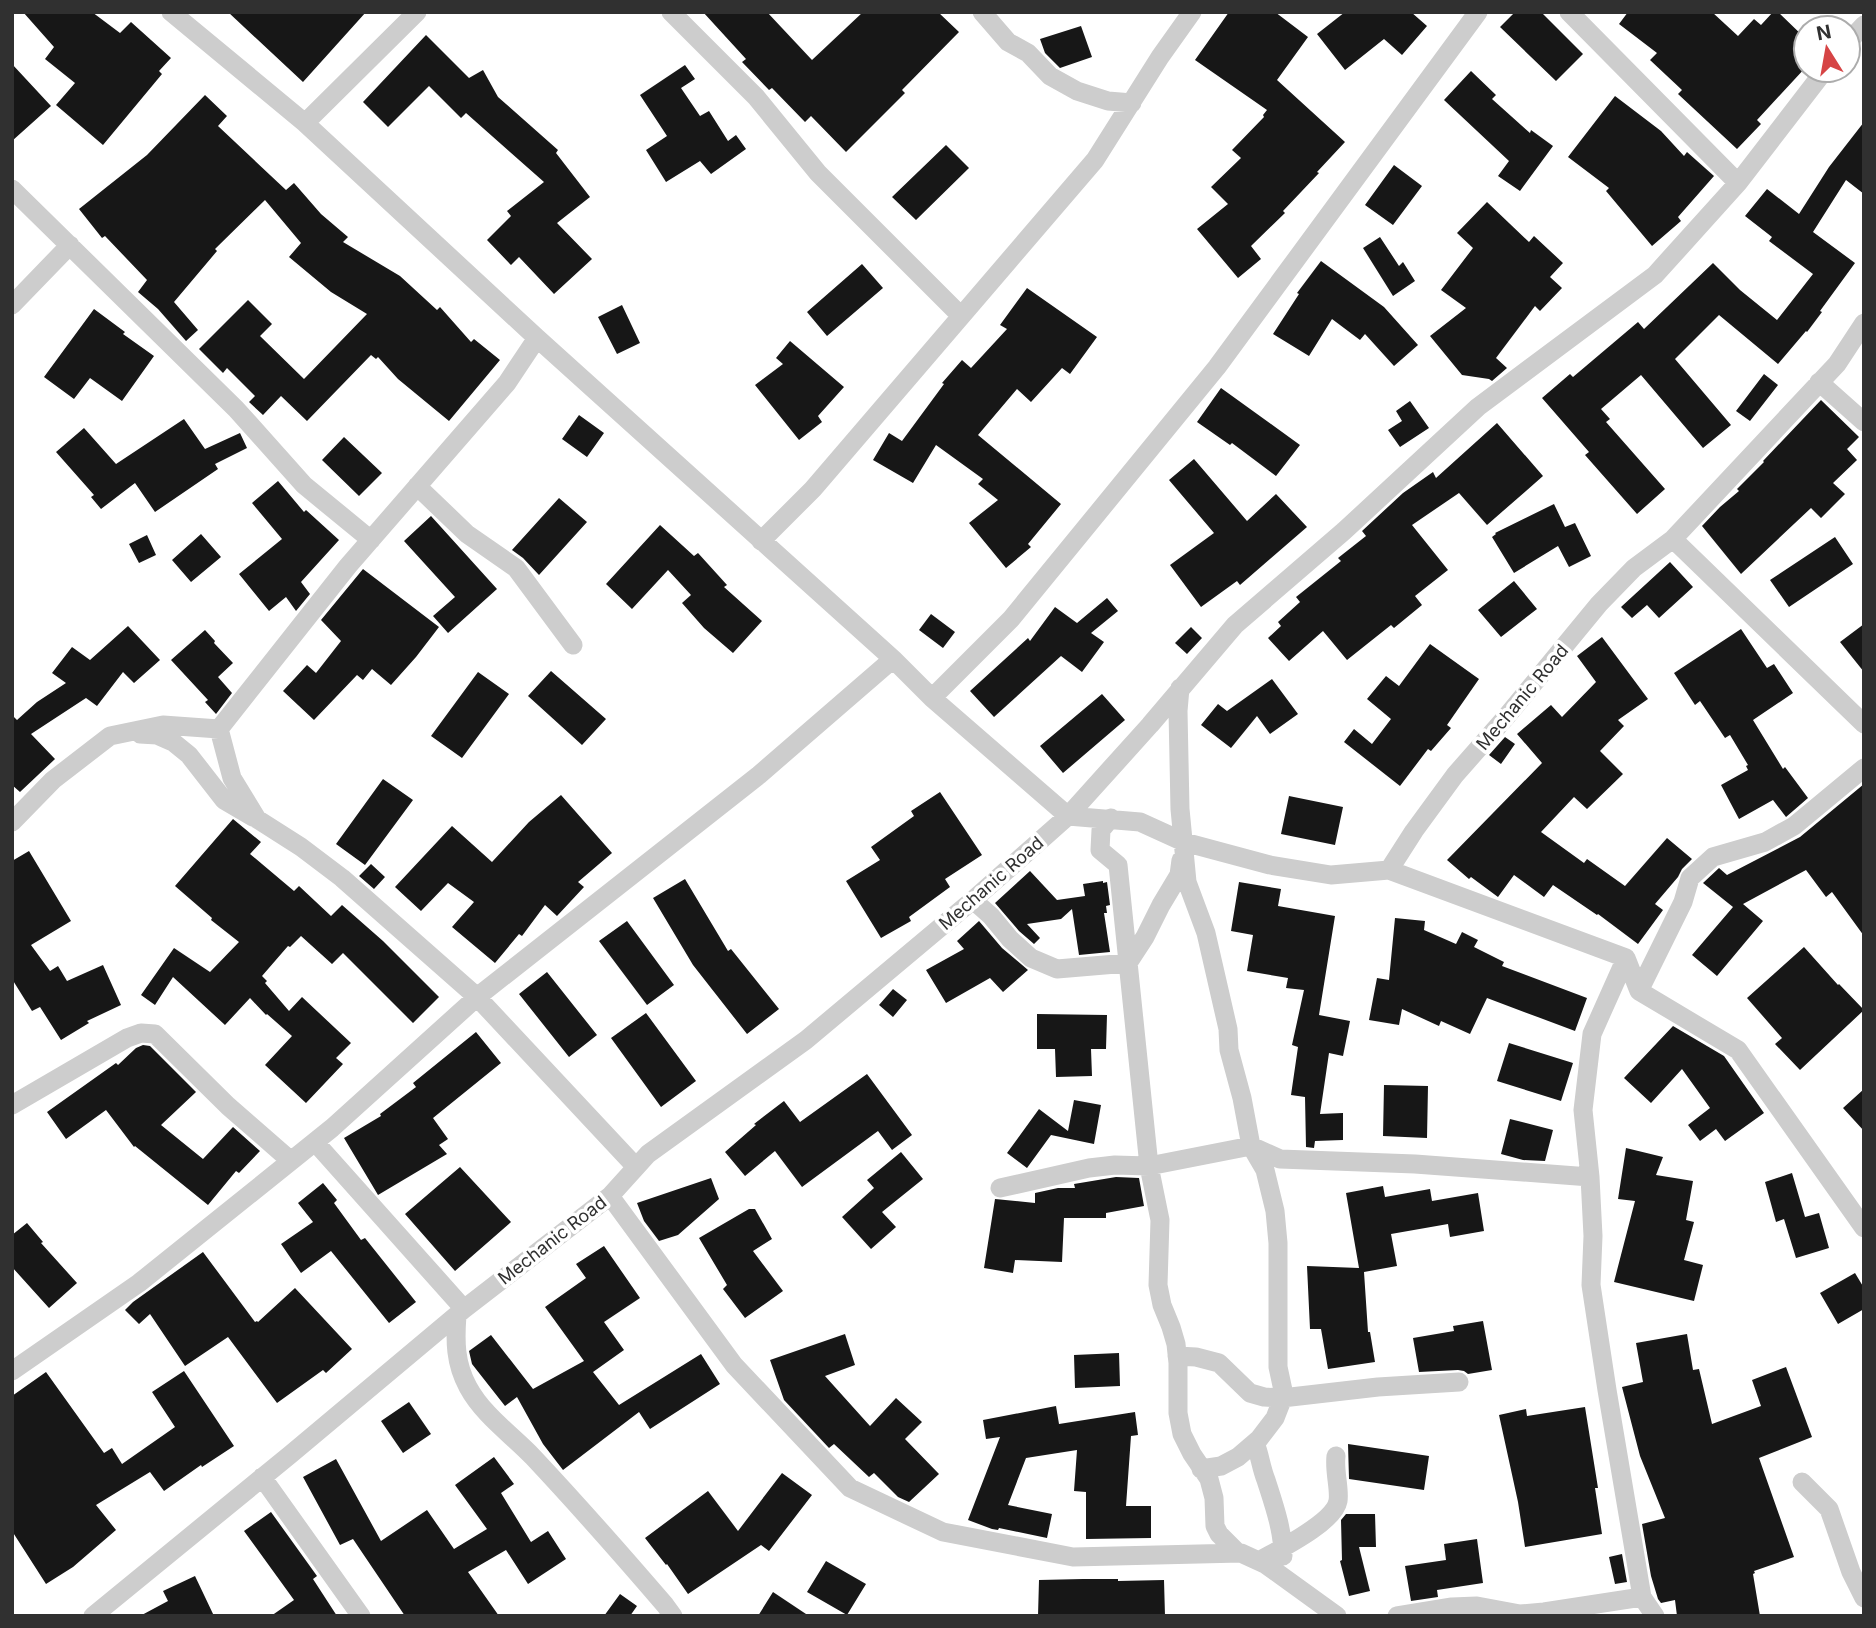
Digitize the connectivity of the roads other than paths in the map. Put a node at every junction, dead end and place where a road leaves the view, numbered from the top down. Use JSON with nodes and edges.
{"nodes":[{"id":1,"x":171,"y":12,"type":"edge"},
{"id":2,"x":417,"y":12,"type":"edge"},
{"id":3,"x":671,"y":12,"type":"edge"},
{"id":4,"x":982,"y":12,"type":"edge"},
{"id":5,"x":1192,"y":12,"type":"edge"},
{"id":6,"x":1478,"y":12,"type":"edge"},
{"id":7,"x":1569,"y":12,"type":"edge"},
{"id":8,"x":1814,"y":84,"type":"edge"},
{"id":9,"x":1132,"y":103,"type":"junction"},
{"id":10,"x":305,"y":123,"type":"junction"},
{"id":11,"x":1738,"y":183,"type":"junction"},
{"id":12,"x":12,"y":189,"type":"edge"},
{"id":13,"x":70,"y":245,"type":"junction"},
{"id":14,"x":12,"y":305,"type":"edge"},
{"id":15,"x":961,"y":316,"type":"junction"},
{"id":16,"x":1864,"y":323,"type":"edge"},
{"id":17,"x":537,"y":338,"type":"junction"},
{"id":18,"x":1819,"y":382,"type":"junction"},
{"id":19,"x":1864,"y":422,"type":"edge"},
{"id":20,"x":417,"y":486,"type":"junction"},
{"id":21,"x":1674,"y":539,"type":"junction"},
{"id":22,"x":371,"y":540,"type":"junction"},
{"id":23,"x":761,"y":541,"type":"junction"},
{"id":24,"x":573,"y":645,"type":"dead end"},
{"id":25,"x":893,"y":659,"type":"junction"},
{"id":26,"x":1181,"y":688,"type":"junction"},
{"id":27,"x":932,"y":698,"type":"junction"},
{"id":28,"x":1864,"y":724,"type":"edge"},
{"id":29,"x":219,"y":729,"type":"junction"},
{"id":30,"x":125,"y":733,"type":"junction"},
{"id":31,"x":1864,"y":768,"type":"edge"},
{"id":32,"x":1068,"y":816,"type":"junction"},
{"id":33,"x":1111,"y":818,"type":"junction"},
{"id":34,"x":257,"y":819,"type":"junction"},
{"id":35,"x":12,"y":822,"type":"edge"},
{"id":36,"x":1184,"y":842,"type":"junction"},
{"id":37,"x":1388,"y":870,"type":"junction"},
{"id":38,"x":973,"y":900,"type":"junction"},
{"id":39,"x":1626,"y":958,"type":"junction"},
{"id":40,"x":1128,"y":963,"type":"junction"},
{"id":41,"x":1639,"y":991,"type":"junction"},
{"id":42,"x":477,"y":998,"type":"junction"},
{"id":43,"x":12,"y":1105,"type":"edge"},
{"id":44,"x":315,"y":1142,"type":"junction"},
{"id":45,"x":1251,"y":1146,"type":"junction"},
{"id":46,"x":291,"y":1161,"type":"junction"},
{"id":47,"x":1149,"y":1166,"type":"junction"},
{"id":48,"x":636,"y":1167,"type":"junction"},
{"id":49,"x":1590,"y":1177,"type":"junction"},
{"id":50,"x":1000,"y":1188,"type":"dead end"},
{"id":51,"x":610,"y":1196,"type":"junction"},
{"id":52,"x":1864,"y":1228,"type":"edge"},
{"id":53,"x":460,"y":1312,"type":"junction"},
{"id":54,"x":1177,"y":1356,"type":"junction"},
{"id":55,"x":12,"y":1371,"type":"edge"},
{"id":56,"x":1459,"y":1382,"type":"dead end"},
{"id":57,"x":1282,"y":1398,"type":"junction"},
{"id":58,"x":1255,"y":1443,"type":"junction"},
{"id":59,"x":1336,"y":1456,"type":"dead end"},
{"id":60,"x":1201,"y":1469,"type":"junction"},
{"id":61,"x":262,"y":1477,"type":"junction"},
{"id":62,"x":1802,"y":1482,"type":"dead end"},
{"id":63,"x":1283,"y":1547,"type":"junction"},
{"id":64,"x":1238,"y":1553,"type":"junction"},
{"id":65,"x":1259,"y":1561,"type":"junction"},
{"id":66,"x":1283,"y":1577,"type":"junction"},
{"id":67,"x":1642,"y":1597,"type":"junction"},
{"id":68,"x":1864,"y":1598,"type":"edge"},
{"id":69,"x":93,"y":1616,"type":"edge"},
{"id":70,"x":361,"y":1616,"type":"edge"},
{"id":71,"x":673,"y":1616,"type":"edge"},
{"id":72,"x":1337,"y":1616,"type":"edge"},
{"id":73,"x":1397,"y":1616,"type":"edge"},
{"id":74,"x":1656,"y":1616,"type":"edge"}],
"edges":[{"from":1,"to":10,"type":"street"},
{"from":2,"to":10,"type":"street"},
{"from":3,"to":15,"type":"street"},
{"from":4,"to":9,"type":"street"},
{"from":5,"to":9,"type":"street"},
{"from":6,"to":27,"type":"street"},
{"from":7,"to":11,"type":"street"},
{"from":8,"to":11,"type":"street","name":"Mechanic Road"},
{"from":9,"to":15,"type":"street"},
{"from":10,"to":17,"type":"street"},
{"from":11,"to":26,"type":"street","name":"Mechanic Road"},
{"from":12,"to":13,"type":"street"},
{"from":13,"to":14,"type":"street"},
{"from":13,"to":22,"type":"street"},
{"from":15,"to":23,"type":"street"},
{"from":16,"to":18,"type":"street","name":"Mechanic Road"},
{"from":17,"to":20,"type":"street"},
{"from":17,"to":23,"type":"street"},
{"from":18,"to":19,"type":"street"},
{"from":18,"to":21,"type":"street","name":"Mechanic Road"},
{"from":20,"to":22,"type":"street"},
{"from":20,"to":24,"type":"street"},
{"from":21,"to":28,"type":"street"},
{"from":21,"to":37,"type":"street","name":"Mechanic Road"},
{"from":22,"to":29,"type":"street"},
{"from":23,"to":25,"type":"street"},
{"from":25,"to":27,"type":"street"},
{"from":25,"to":42,"type":"street"},
{"from":26,"to":32,"type":"street","name":"Mechanic Road"},
{"from":26,"to":36,"type":"street"},
{"from":27,"to":32,"type":"street"},
{"from":29,"to":30,"type":"street"},
{"from":29,"to":34,"type":"street"},
{"from":30,"to":34,"type":"street"},
{"from":30,"to":35,"type":"street"},
{"from":31,"to":41,"type":"street"},
{"from":32,"to":33,"type":"street"},
{"from":32,"to":38,"type":"street","name":"Mechanic Road"},
{"from":33,"to":36,"type":"street"},
{"from":33,"to":40,"type":"street"},
{"from":34,"to":42,"type":"street"},
{"from":36,"to":37,"type":"street"},
{"from":36,"to":40,"type":"street"},
{"from":36,"to":45,"type":"street"},
{"from":37,"to":39,"type":"street"},
{"from":38,"to":40,"type":"street"},
{"from":38,"to":48,"type":"street","name":"Mechanic Road"},
{"from":39,"to":41,"type":"street"},
{"from":39,"to":49,"type":"street"},
{"from":40,"to":47,"type":"street"},
{"from":41,"to":52,"type":"street"},
{"from":42,"to":44,"type":"street"},
{"from":42,"to":48,"type":"street"},
{"from":43,"to":46,"type":"street"},
{"from":44,"to":46,"type":"street"},
{"from":44,"to":53,"type":"street"},
{"from":45,"to":47,"type":"street"},
{"from":45,"to":49,"type":"street"},
{"from":45,"to":57,"type":"street"},
{"from":46,"to":55,"type":"street"},
{"from":47,"to":50,"type":"street"},
{"from":47,"to":54,"type":"street"},
{"from":48,"to":51,"type":"street","name":"Mechanic Road"},
{"from":49,"to":67,"type":"street"},
{"from":51,"to":53,"type":"street","name":"Mechanic Road"},
{"from":51,"to":64,"type":"street"},
{"from":53,"to":61,"type":"street","name":"Mechanic Road"},
{"from":53,"to":71,"type":"street"},
{"from":54,"to":57,"type":"street"},
{"from":54,"to":60,"type":"street"},
{"from":56,"to":57,"type":"street"},
{"from":57,"to":58,"type":"street"},
{"from":58,"to":60,"type":"street"},
{"from":58,"to":63,"type":"street"},
{"from":59,"to":63,"type":"street"},
{"from":60,"to":64,"type":"street"},
{"from":61,"to":69,"type":"street","name":"Mechanic Road"},
{"from":61,"to":70,"type":"street"},
{"from":62,"to":68,"type":"street"},
{"from":63,"to":65,"type":"street"},
{"from":63,"to":66,"type":"street"},
{"from":64,"to":65,"type":"street"},
{"from":65,"to":66,"type":"street"},
{"from":66,"to":72,"type":"street"},
{"from":67,"to":73,"type":"street"},
{"from":67,"to":74,"type":"street"}]}
